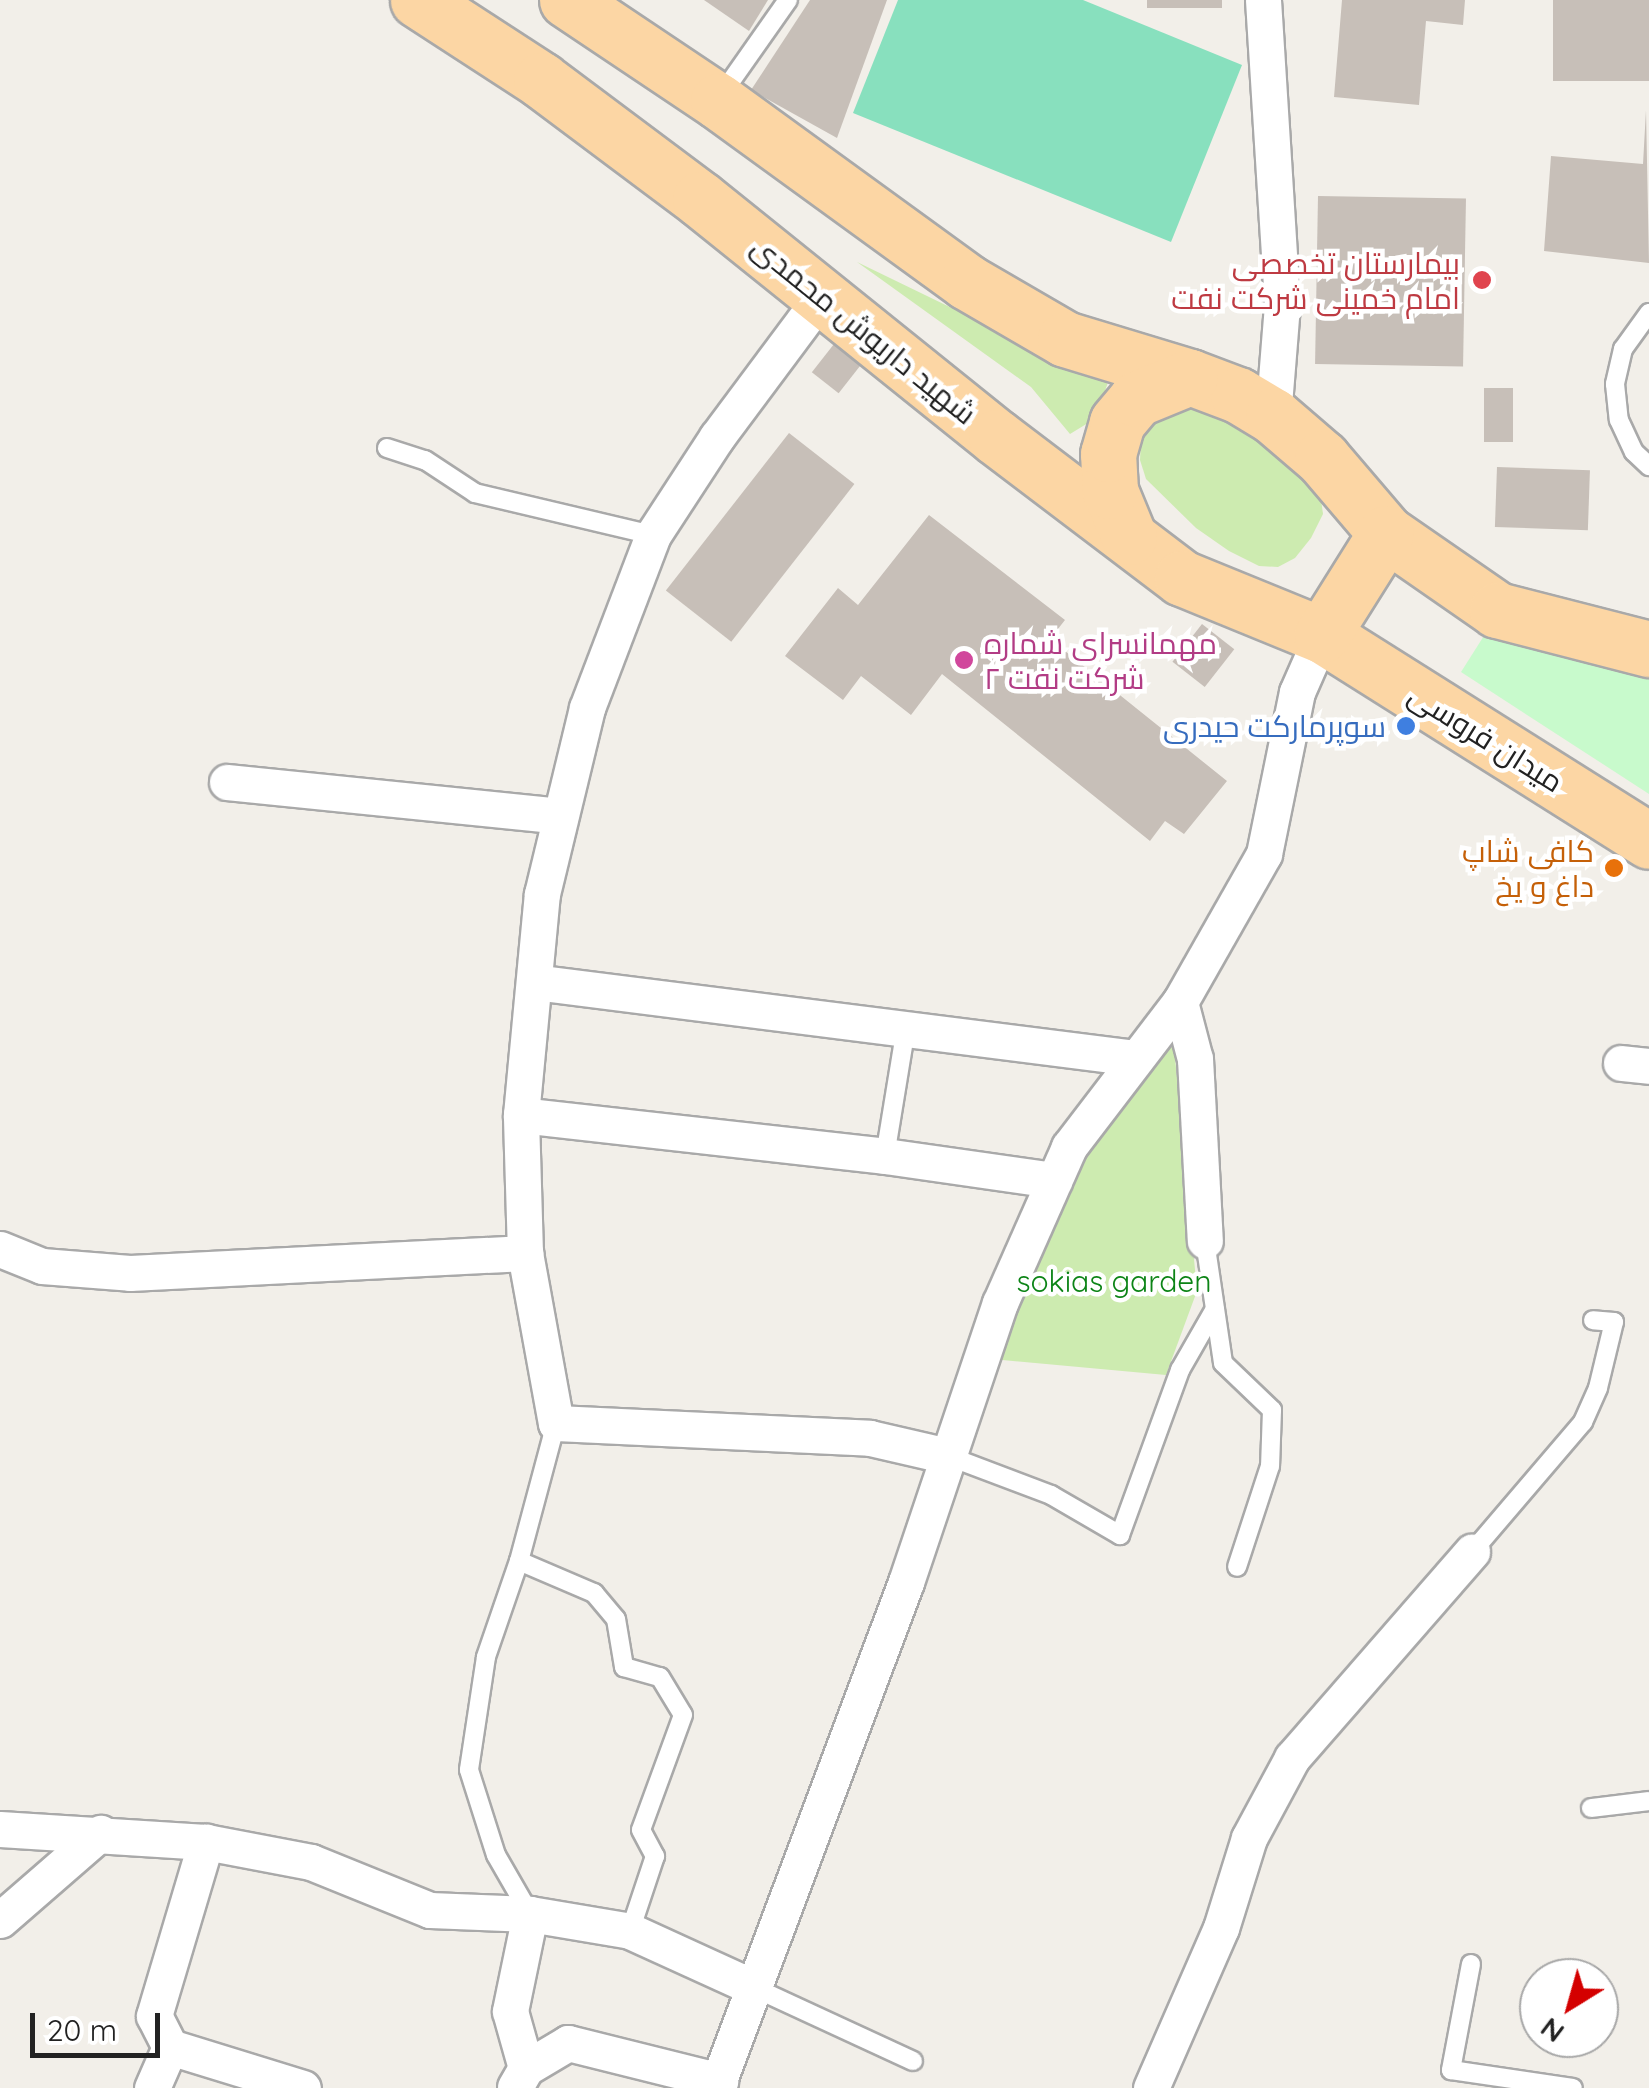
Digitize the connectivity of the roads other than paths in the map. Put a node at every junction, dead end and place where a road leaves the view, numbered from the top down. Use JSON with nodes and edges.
{"nodes":[{"id":1,"x":418,"y":0,"type":"edge"},
{"id":2,"x":567,"y":0,"type":"edge"},
{"id":3,"x":788,"y":0,"type":"edge"},
{"id":4,"x":1263,"y":0,"type":"edge"},
{"id":5,"x":718,"y":101,"type":"junction"},
{"id":6,"x":823,"y":295,"type":"junction"},
{"id":7,"x":1649,"y":313,"type":"edge"},
{"id":8,"x":1190,"y":377,"type":"junction"},
{"id":9,"x":1273,"y":416,"type":"junction"},
{"id":10,"x":387,"y":448,"type":"dead end"},
{"id":11,"x":1649,"y":466,"type":"edge"},
{"id":12,"x":1386,"y":533,"type":"junction"},
{"id":13,"x":653,"y":535,"type":"junction"},
{"id":14,"x":1128,"y":537,"type":"junction"},
{"id":15,"x":1322,"y":635,"type":"junction"},
{"id":16,"x":1649,"y":650,"type":"edge"},
{"id":17,"x":227,"y":782,"type":"dead end"},
{"id":18,"x":560,"y":816,"type":"junction"},
{"id":19,"x":1649,"y":841,"type":"edge"},
{"id":20,"x":534,"y":982,"type":"junction"},
{"id":21,"x":1180,"y":1002,"type":"junction"},
{"id":22,"x":906,"y":1028,"type":"junction"},
{"id":23,"x":1136,"y":1058,"type":"junction"},
{"id":24,"x":521,"y":1116,"type":"junction"},
{"id":25,"x":885,"y":1156,"type":"junction"},
{"id":26,"x":1054,"y":1180,"type":"junction"},
{"id":27,"x":1205,"y":1241,"type":"joint"},
{"id":28,"x":0,"y":1249,"type":"edge"},
{"id":29,"x":525,"y":1253,"type":"junction"},
{"id":30,"x":1215,"y":1309,"type":"junction"},
{"id":31,"x":1593,"y":1320,"type":"dead end"},
{"id":32,"x":556,"y":1423,"type":"junction"},
{"id":33,"x":948,"y":1456,"type":"junction"},
{"id":34,"x":1472,"y":1552,"type":"joint"},
{"id":35,"x":519,"y":1561,"type":"junction"},
{"id":36,"x":1237,"y":1568,"type":"dead end"},
{"id":37,"x":1649,"y":1801,"type":"edge"},
{"id":38,"x":1591,"y":1808,"type":"dead end"},
{"id":39,"x":0,"y":1829,"type":"edge"},
{"id":40,"x":100,"y":1833,"type":"junction"},
{"id":41,"x":206,"y":1842,"type":"junction"},
{"id":42,"x":530,"y":1914,"type":"junction"},
{"id":43,"x":0,"y":1920,"type":"edge"},
{"id":44,"x":630,"y":1931,"type":"junction"},
{"id":45,"x":1471,"y":1964,"type":"dead end"},
{"id":46,"x":755,"y":1988,"type":"junction"},
{"id":47,"x":170,"y":2047,"type":"junction"},
{"id":48,"x":913,"y":2061,"type":"dead end"},
{"id":49,"x":520,"y":2078,"type":"edge"},
{"id":50,"x":718,"y":2084,"type":"edge"},
{"id":51,"x":152,"y":2088,"type":"edge"},
{"id":52,"x":303,"y":2088,"type":"edge"},
{"id":53,"x":1151,"y":2088,"type":"edge"},
{"id":54,"x":1572,"y":2088,"type":"edge"}],
"edges":[{"from":1,"to":6,"type":"main road","name":"شهید داریوش محمدی"},
{"from":2,"to":5,"type":"main road"},
{"from":3,"to":5,"type":"lane"},
{"from":4,"to":9,"type":"street"},
{"from":5,"to":8,"type":"main road"},
{"from":6,"to":13,"type":"street"},
{"from":6,"to":14,"type":"main road","name":"شهید داریوش محمدی"},
{"from":7,"to":11,"type":"lane"},
{"from":8,"to":9,"type":"main road"},
{"from":8,"to":14,"type":"main road"},
{"from":9,"to":12,"type":"main road"},
{"from":10,"to":13,"type":"lane"},
{"from":12,"to":15,"type":"main road"},
{"from":12,"to":16,"type":"main road"},
{"from":13,"to":18,"type":"street"},
{"from":14,"to":15,"type":"main road","name":"شهید داریوش محمدی"},
{"from":15,"to":19,"type":"main road","name":"میدان فروسی"},
{"from":15,"to":21,"type":"street"},
{"from":17,"to":18,"type":"street"},
{"from":18,"to":20,"type":"street"},
{"from":20,"to":22,"type":"street"},
{"from":20,"to":24,"type":"street"},
{"from":21,"to":23,"type":"street"},
{"from":21,"to":27,"type":"street"},
{"from":22,"to":23,"type":"street"},
{"from":22,"to":25,"type":"lane"},
{"from":23,"to":26,"type":"street"},
{"from":24,"to":25,"type":"street"},
{"from":24,"to":29,"type":"street"},
{"from":25,"to":26,"type":"street"},
{"from":26,"to":33,"type":"street"},
{"from":27,"to":30,"type":"lane"},
{"from":28,"to":29,"type":"street"},
{"from":29,"to":32,"type":"street"},
{"from":30,"to":33,"type":"lane"},
{"from":30,"to":36,"type":"lane"},
{"from":31,"to":34,"type":"lane"},
{"from":32,"to":33,"type":"street"},
{"from":32,"to":35,"type":"lane"},
{"from":33,"to":46,"type":"street"},
{"from":34,"to":53,"type":"street"},
{"from":35,"to":42,"type":"lane"},
{"from":35,"to":44,"type":"lane"},
{"from":37,"to":38,"type":"lane"},
{"from":39,"to":40,"type":"street"},
{"from":40,"to":41,"type":"street"},
{"from":40,"to":43,"type":"street"},
{"from":41,"to":42,"type":"street"},
{"from":41,"to":47,"type":"street"},
{"from":42,"to":44,"type":"street"},
{"from":42,"to":49,"type":"street"},
{"from":44,"to":46,"type":"street"},
{"from":45,"to":54,"type":"lane"},
{"from":46,"to":48,"type":"lane"},
{"from":46,"to":50,"type":"street"},
{"from":47,"to":51,"type":"street"},
{"from":47,"to":52,"type":"street"},
{"from":49,"to":50,"type":"street"}]}
